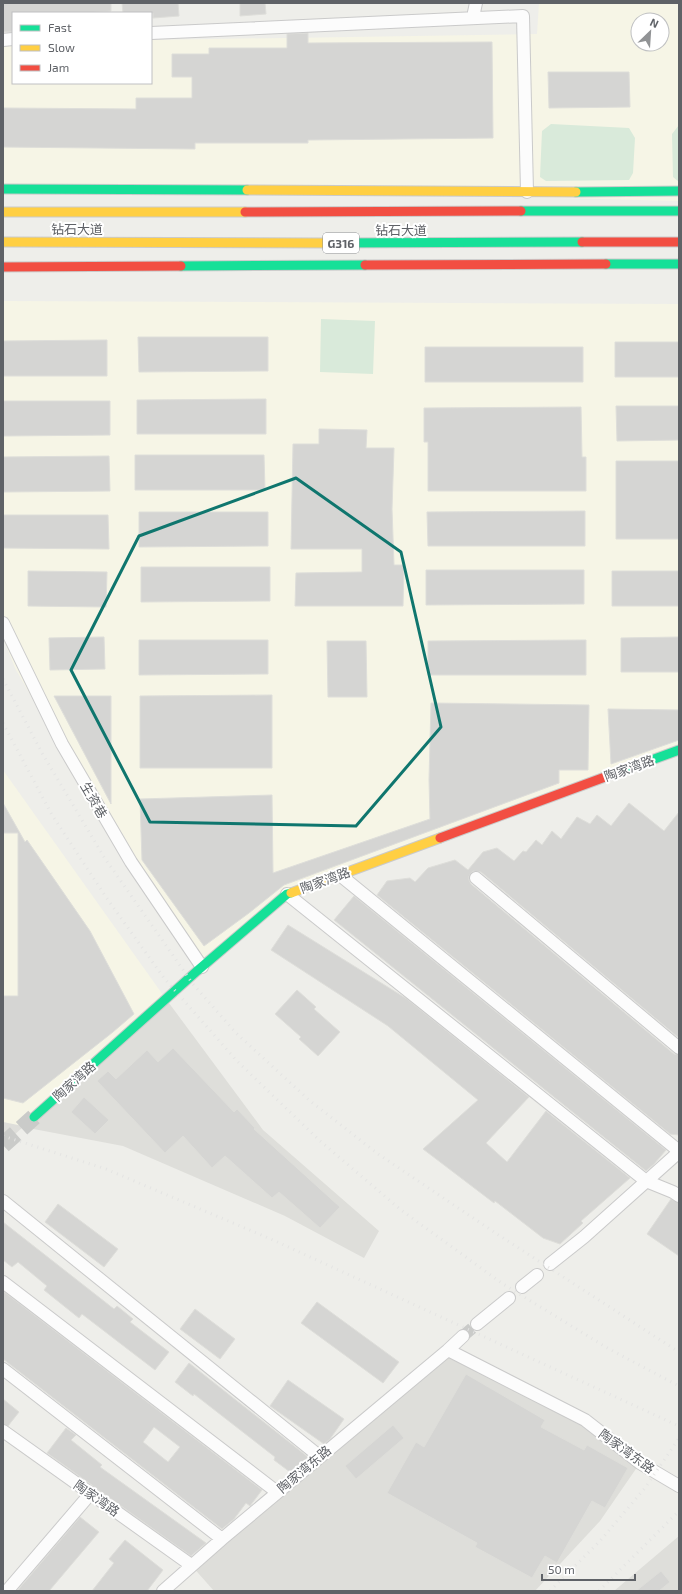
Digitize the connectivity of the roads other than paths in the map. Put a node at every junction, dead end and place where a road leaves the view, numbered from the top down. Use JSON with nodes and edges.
{"nodes":[{"id":1,"x":476,"y":3,"type":"edge"},
{"id":2,"x":473,"y":17,"type":"junction"},
{"id":3,"x":152,"y":33,"type":"edge"},
{"id":4,"x":3,"y":189,"type":"edge"},
{"id":5,"x":679,"y":190,"type":"edge"},
{"id":6,"x":527,"y":192,"type":"junction"},
{"id":7,"x":351,"y":201,"type":"junction"},
{"id":8,"x":567,"y":202,"type":"junction"},
{"id":9,"x":679,"y":211,"type":"edge"},
{"id":10,"x":3,"y":212,"type":"edge"},
{"id":11,"x":3,"y":242,"type":"edge"},
{"id":12,"x":677,"y":253,"type":"edge"},
{"id":13,"x":3,"y":267,"type":"edge"},
{"id":14,"x":3,"y":623,"type":"edge"},
{"id":15,"x":679,"y":750,"type":"edge"},
{"id":16,"x":340,"y":875,"type":"junction"},
{"id":17,"x":476,"y":878,"type":"dead end"},
{"id":18,"x":287,"y":894,"type":"junction"},
{"id":19,"x":202,"y":967,"type":"junction"},
{"id":20,"x":679,"y":1048,"type":"edge"},
{"id":21,"x":34,"y":1116,"type":"tunnel mouth"},
{"id":22,"x":679,"y":1151,"type":"edge"},
{"id":23,"x":646,"y":1181,"type":"junction"},
{"id":24,"x":679,"y":1196,"type":"edge"},
{"id":25,"x":3,"y":1201,"type":"edge"},
{"id":26,"x":550,"y":1264,"type":"dead end"},
{"id":27,"x":537,"y":1275,"type":"dead end"},
{"id":28,"x":3,"y":1282,"type":"edge"},
{"id":29,"x":522,"y":1287,"type":"dead end"},
{"id":30,"x":509,"y":1298,"type":"dead end"},
{"id":31,"x":477,"y":1324,"type":"tunnel mouth"},
{"id":32,"x":463,"y":1336,"type":"tunnel mouth"},
{"id":33,"x":448,"y":1350,"type":"junction"},
{"id":34,"x":3,"y":1369,"type":"edge"},
{"id":35,"x":3,"y":1431,"type":"edge"},
{"id":36,"x":319,"y":1456,"type":"junction"},
{"id":37,"x":679,"y":1486,"type":"edge"},
{"id":38,"x":277,"y":1492,"type":"junction"},
{"id":39,"x":90,"y":1493,"type":"junction"},
{"id":40,"x":222,"y":1539,"type":"junction"},
{"id":41,"x":191,"y":1565,"type":"junction"},
{"id":42,"x":8,"y":1591,"type":"edge"},
{"id":43,"x":163,"y":1591,"type":"edge"}],
"edges":[{"from":1,"to":2,"type":"street"},
{"from":2,"to":3,"type":"street"},
{"from":2,"to":6,"type":"street"},
{"from":4,"to":7,"type":"main road"},
{"from":5,"to":8,"type":"main road"},
{"from":6,"to":7,"type":"main road"},
{"from":6,"to":8,"type":"main road"},
{"from":7,"to":8,"type":"main road","name":"钻石大道"},
{"from":7,"to":10,"type":"main road","name":"钻石大道"},
{"from":8,"to":9,"type":"main road","name":"钻石大道"},
{"from":11,"to":12,"type":"main road","name":"钻石大道","number":"G316"},
{"from":12,"to":13,"type":"main road"},
{"from":14,"to":19,"type":"street","name":"生资巷"},
{"from":15,"to":16,"type":"main road","name":"陶家湾路"},
{"from":16,"to":18,"type":"main road","name":"陶家湾路"},
{"from":16,"to":22,"type":"street"},
{"from":17,"to":20,"type":"street"},
{"from":18,"to":19,"type":"main road","name":"陶家湾路"},
{"from":18,"to":23,"type":"street"},
{"from":19,"to":21,"type":"main road","name":"陶家湾路"},
{"from":22,"to":23,"type":"street"},
{"from":23,"to":24,"type":"street"},
{"from":23,"to":26,"type":"street"},
{"from":25,"to":36,"type":"street"},
{"from":27,"to":29,"type":"street"},
{"from":28,"to":38,"type":"street"},
{"from":30,"to":31,"type":"street"},
{"from":32,"to":33,"type":"street","name":"陶家湾东路"},
{"from":33,"to":36,"type":"street","name":"陶家湾东路"},
{"from":33,"to":37,"type":"street","name":"陶家湾东路"},
{"from":34,"to":40,"type":"street"},
{"from":35,"to":39,"type":"street","name":"陶家湾路"},
{"from":36,"to":38,"type":"street","name":"陶家湾东路"},
{"from":38,"to":40,"type":"street","name":"陶家湾东路"},
{"from":39,"to":41,"type":"street","name":"陶家湾路"},
{"from":39,"to":42,"type":"street"},
{"from":40,"to":41,"type":"street","name":"陶家湾东路"},
{"from":41,"to":43,"type":"street","name":"陶家湾东路"}]}
